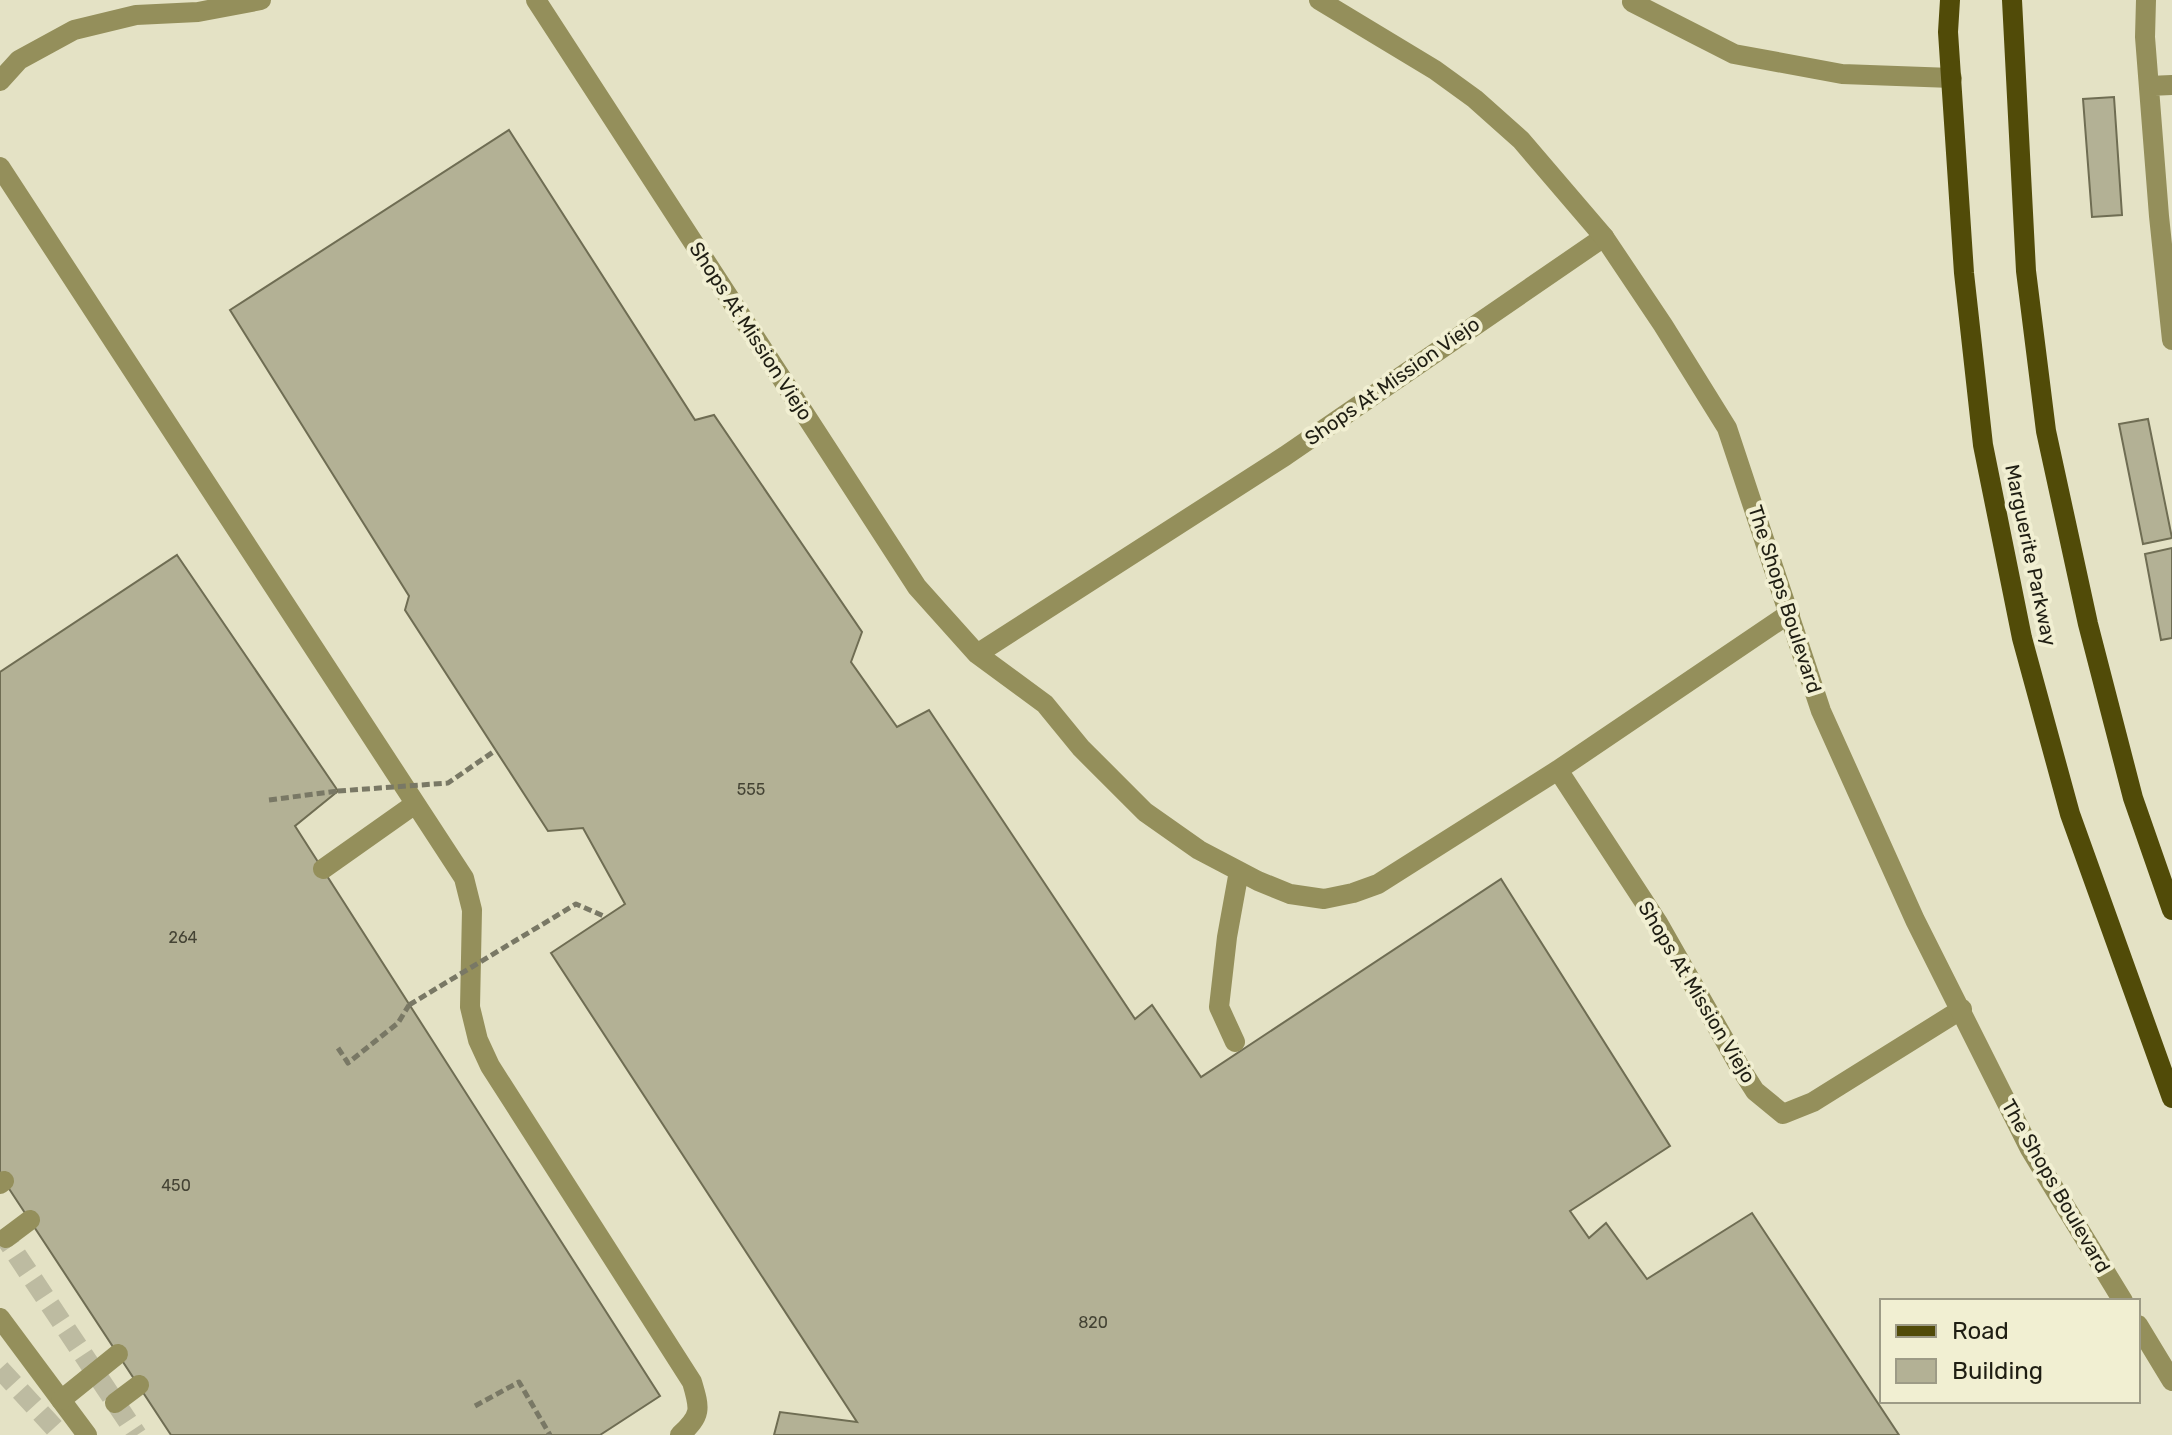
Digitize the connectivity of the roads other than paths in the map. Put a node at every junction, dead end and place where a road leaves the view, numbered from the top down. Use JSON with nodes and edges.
{"nodes":[{"id":1,"x":261,"y":0,"type":"edge"},
{"id":2,"x":536,"y":0,"type":"edge"},
{"id":3,"x":1950,"y":0,"type":"edge"},
{"id":4,"x":2012,"y":0,"type":"edge"},
{"id":5,"x":2146,"y":0,"type":"edge"},
{"id":6,"x":1328,"y":2,"type":"edge"},
{"id":7,"x":1632,"y":2,"type":"dead end"},
{"id":8,"x":1952,"y":78,"type":"junction"},
{"id":9,"x":0,"y":81,"type":"edge"},
{"id":10,"x":2172,"y":85,"type":"edge"},
{"id":11,"x":2149,"y":86,"type":"junction"},
{"id":12,"x":0,"y":167,"type":"edge"},
{"id":13,"x":1604,"y":237,"type":"junction"},
{"id":14,"x":2172,"y":340,"type":"edge"},
{"id":15,"x":1790,"y":613,"type":"junction"},
{"id":16,"x":977,"y":654,"type":"junction"},
{"id":17,"x":1558,"y":770,"type":"junction"},
{"id":18,"x":415,"y":804,"type":"junction"},
{"id":19,"x":323,"y":869,"type":"dead end"},
{"id":20,"x":1239,"y":871,"type":"junction"},
{"id":21,"x":2172,"y":910,"type":"edge"},
{"id":22,"x":1962,"y":1009,"type":"junction"},
{"id":23,"x":1235,"y":1042,"type":"dead end"},
{"id":24,"x":2172,"y":1098,"type":"edge"},
{"id":25,"x":30,"y":1220,"type":"dead end"},
{"id":26,"x":6,"y":1238,"type":"dead end"},
{"id":27,"x":2122,"y":1299,"type":"edge"},
{"id":28,"x":0,"y":1318,"type":"edge"},
{"id":29,"x":2140,"y":1328,"type":"edge"},
{"id":30,"x":118,"y":1354,"type":"dead end"},
{"id":31,"x":2172,"y":1381,"type":"edge"},
{"id":32,"x":139,"y":1385,"type":"dead end"},
{"id":33,"x":61,"y":1400,"type":"junction"},
{"id":34,"x":115,"y":1403,"type":"dead end"},
{"id":35,"x":87,"y":1435,"type":"edge"},
{"id":36,"x":680,"y":1435,"type":"edge"}],
"edges":[{"from":1,"to":9,"type":"street"},
{"from":2,"to":16,"type":"street","name":"Shops At Mission Viejo"},
{"from":3,"to":8,"type":"main road","name":"Marguerite Parkway"},
{"from":4,"to":21,"type":"main road","name":"Marguerite Parkway"},
{"from":5,"to":11,"type":"street"},
{"from":6,"to":13,"type":"street","name":"The Shops Boulevard"},
{"from":7,"to":8,"type":"street"},
{"from":8,"to":24,"type":"main road","name":"Marguerite Parkway"},
{"from":10,"to":11,"type":"street"},
{"from":11,"to":14,"type":"street"},
{"from":12,"to":18,"type":"street"},
{"from":13,"to":15,"type":"street","name":"The Shops Boulevard"},
{"from":13,"to":16,"type":"street","name":"Shops At Mission Viejo"},
{"from":15,"to":17,"type":"street","name":"Shops At Mission Viejo"},
{"from":15,"to":22,"type":"street","name":"The Shops Boulevard"},
{"from":16,"to":20,"type":"street","name":"Shops At Mission Viejo"},
{"from":17,"to":20,"type":"street","name":"Shops At Mission Viejo"},
{"from":17,"to":22,"type":"street","name":"Shops At Mission Viejo"},
{"from":18,"to":19,"type":"street"},
{"from":18,"to":36,"type":"street"},
{"from":20,"to":23,"type":"street"},
{"from":22,"to":27,"type":"street","name":"The Shops Boulevard"},
{"from":25,"to":26,"type":"street"},
{"from":28,"to":33,"type":"street"},
{"from":29,"to":31,"type":"street"},
{"from":30,"to":33,"type":"street","bridge":true},
{"from":32,"to":34,"type":"street"},
{"from":33,"to":35,"type":"street"}]}
